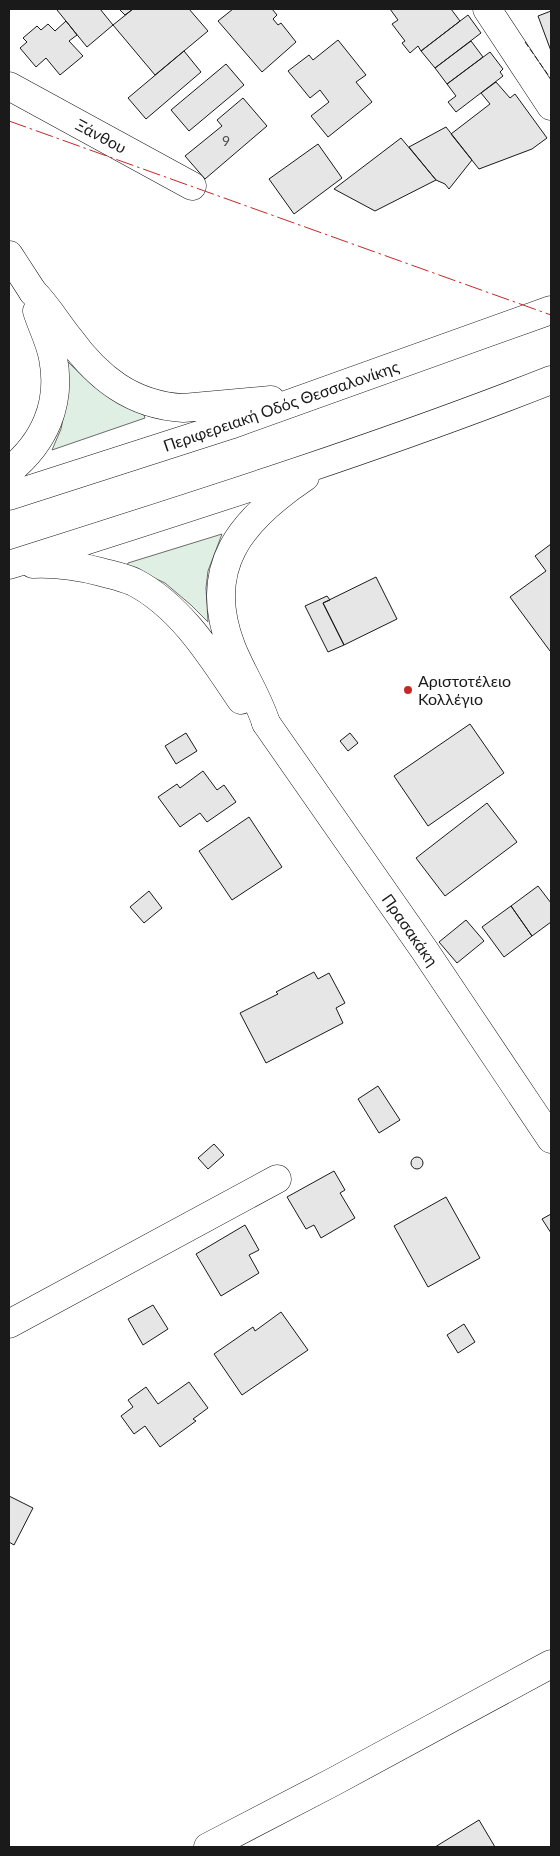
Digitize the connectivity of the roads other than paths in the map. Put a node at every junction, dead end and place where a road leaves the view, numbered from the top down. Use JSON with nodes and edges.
{"nodes":[{"id":1,"x":487,"y":9,"type":"edge"},
{"id":2,"x":9,"y":86,"type":"edge"},
{"id":3,"x":551,"y":106,"type":"edge"},
{"id":4,"x":192,"y":186,"type":"dead end"},
{"id":5,"x":9,"y":255,"type":"edge"},
{"id":6,"x":33,"y":292,"type":"junction"},
{"id":7,"x":551,"y":310,"type":"edge"},
{"id":8,"x":551,"y":380,"type":"edge"},
{"id":9,"x":312,"y":396,"type":"junction"},
{"id":10,"x":342,"y":456,"type":"junction"},
{"id":11,"x":9,"y":470,"type":"edge"},
{"id":12,"x":9,"y":496,"type":"edge"},
{"id":13,"x":9,"y":566,"type":"edge"},
{"id":14,"x":266,"y":723,"type":"junction"},
{"id":15,"x":551,"y":1140,"type":"edge"},
{"id":16,"x":278,"y":1179,"type":"dead end"},
{"id":17,"x":9,"y":1324,"type":"edge"},
{"id":18,"x":551,"y":1664,"type":"edge"},
{"id":19,"x":208,"y":1847,"type":"edge"}],
"edges":[{"from":1,"to":3,"type":"main road"},
{"from":2,"to":4,"type":"main road","name":"Ξάνθου"},
{"from":5,"to":6,"type":"main road"},
{"from":6,"to":9,"type":"main road"},
{"from":6,"to":11,"type":"main road"},
{"from":7,"to":9,"type":"main road","name":"Περιφερειακή Οδός Θεσσαλονίκης"},
{"from":8,"to":10,"type":"main road"},
{"from":9,"to":12,"type":"main road","name":"Περιφερειακή Οδός Θεσσαλονίκης"},
{"from":10,"to":13,"type":"main road"},
{"from":10,"to":14,"type":"main road"},
{"from":13,"to":14,"type":"main road"},
{"from":14,"to":15,"type":"main road","name":"Πρασακάκη"},
{"from":16,"to":17,"type":"main road"},
{"from":18,"to":19,"type":"main road"}]}
